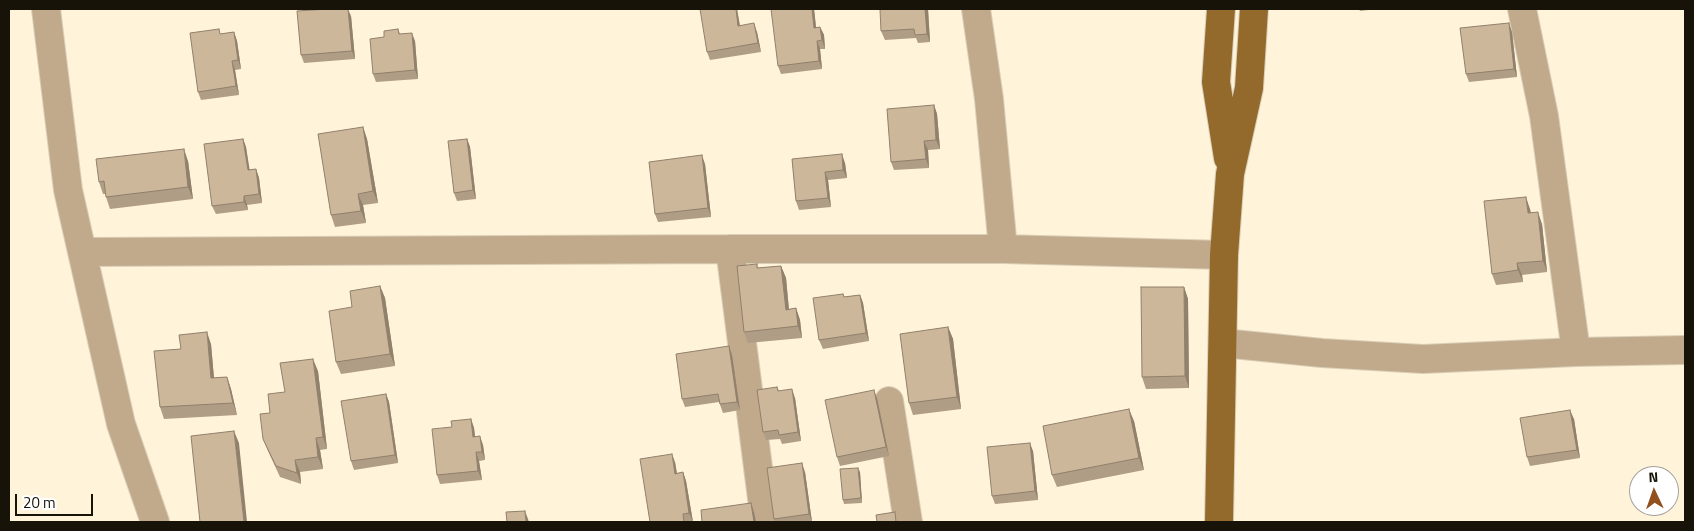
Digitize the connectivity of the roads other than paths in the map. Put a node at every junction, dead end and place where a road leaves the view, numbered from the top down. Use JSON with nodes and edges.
{"nodes":[{"id":1,"x":46,"y":9,"type":"edge"},
{"id":2,"x":976,"y":9,"type":"edge"},
{"id":3,"x":1221,"y":9,"type":"edge"},
{"id":4,"x":1254,"y":9,"type":"edge"},
{"id":5,"x":1522,"y":9,"type":"edge"},
{"id":6,"x":1230,"y":174,"type":"junction"},
{"id":7,"x":730,"y":249,"type":"junction"},
{"id":8,"x":1004,"y":249,"type":"junction"},
{"id":9,"x":82,"y":252,"type":"junction"},
{"id":10,"x":1224,"y":255,"type":"junction"},
{"id":11,"x":1223,"y":343,"type":"junction"},
{"id":12,"x":1685,"y":350,"type":"edge"},
{"id":13,"x":1576,"y":352,"type":"junction"},
{"id":14,"x":889,"y":401,"type":"dead end"},
{"id":15,"x":155,"y":522,"type":"edge"},
{"id":16,"x":765,"y":522,"type":"edge"},
{"id":17,"x":908,"y":522,"type":"edge"},
{"id":18,"x":1219,"y":522,"type":"edge"}],
"edges":[{"from":1,"to":9,"type":"street"},
{"from":2,"to":8,"type":"street"},
{"from":3,"to":6,"type":"main road"},
{"from":4,"to":6,"type":"main road"},
{"from":5,"to":13,"type":"street"},
{"from":6,"to":10,"type":"main road"},
{"from":7,"to":8,"type":"street"},
{"from":7,"to":9,"type":"street"},
{"from":7,"to":16,"type":"street"},
{"from":8,"to":10,"type":"street"},
{"from":9,"to":15,"type":"street"},
{"from":10,"to":11,"type":"main road"},
{"from":11,"to":13,"type":"street"},
{"from":11,"to":18,"type":"main road"},
{"from":12,"to":13,"type":"street"},
{"from":14,"to":17,"type":"street"}]}
